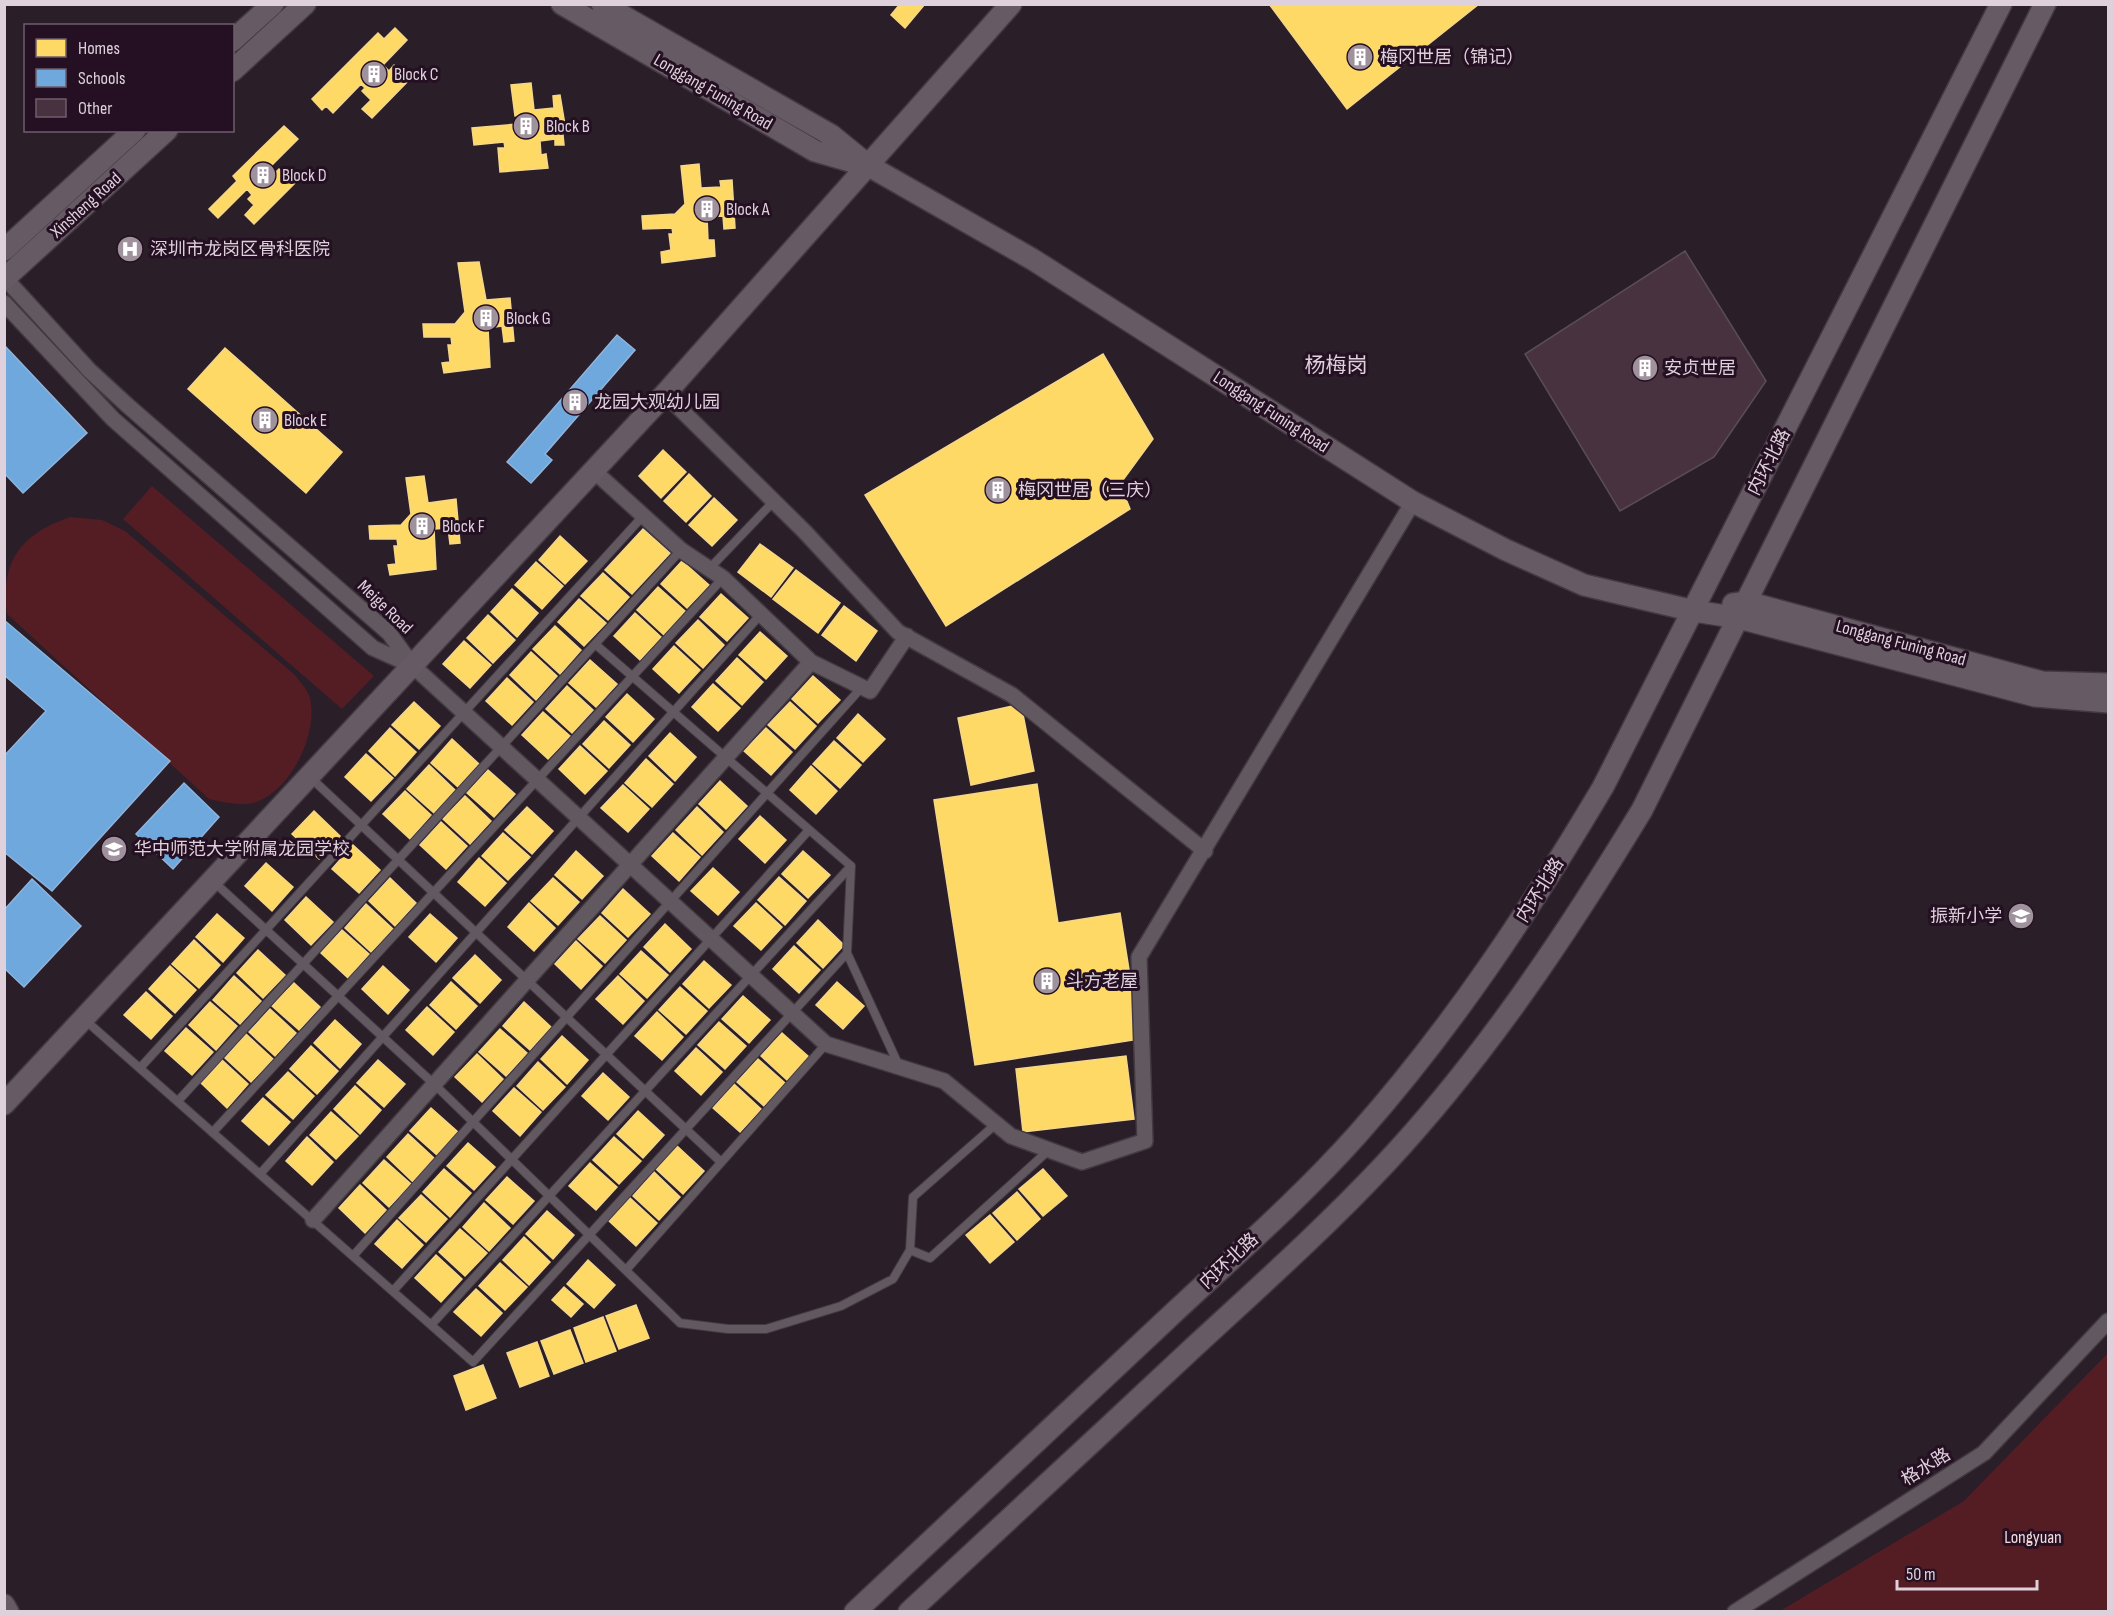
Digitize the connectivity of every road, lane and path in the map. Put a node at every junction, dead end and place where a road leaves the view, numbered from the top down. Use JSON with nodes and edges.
{"nodes":[{"id":1,"x":273,"y":4,"type":"edge"},
{"id":2,"x":305,"y":4,"type":"edge"},
{"id":3,"x":562,"y":4,"type":"edge"},
{"id":4,"x":602,"y":4,"type":"edge"},
{"id":5,"x":1011,"y":4,"type":"edge"},
{"id":6,"x":2001,"y":4,"type":"edge"},
{"id":7,"x":2045,"y":4,"type":"edge"},
{"id":8,"x":234,"y":40,"type":"edge"},
{"id":9,"x":234,"y":69,"type":"edge"},
{"id":10,"x":133,"y":132,"type":"edge"},
{"id":11,"x":165,"y":132,"type":"edge"},
{"id":12,"x":869,"y":166,"type":"junction"},
{"id":13,"x":4,"y":250,"type":"edge"},
{"id":14,"x":5,"y":278,"type":"edge"},
{"id":15,"x":4,"y":303,"type":"edge"},
{"id":16,"x":665,"y":394,"type":"junction"},
{"id":17,"x":594,"y":471,"type":"junction"},
{"id":18,"x":774,"y":501,"type":"junction"},
{"id":19,"x":1413,"y":502,"type":"junction"},
{"id":20,"x":643,"y":516,"type":"junction"},
{"id":21,"x":681,"y":550,"type":"junction"},
{"id":22,"x":709,"y":569,"type":"junction"},
{"id":23,"x":723,"y":578,"type":"junction"},
{"id":24,"x":1743,"y":610,"type":"junction"},
{"id":25,"x":1694,"y":611,"type":"junction"},
{"id":26,"x":761,"y":614,"type":"junction"},
{"id":27,"x":907,"y":636,"type":"junction"},
{"id":28,"x":595,"y":644,"type":"junction"},
{"id":29,"x":811,"y":662,"type":"junction"},
{"id":30,"x":413,"y":666,"type":"junction"},
{"id":31,"x":633,"y":676,"type":"junction"},
{"id":32,"x":2109,"y":684,"type":"edge"},
{"id":33,"x":862,"y":687,"type":"junction"},
{"id":34,"x":2109,"y":702,"type":"edge"},
{"id":35,"x":464,"y":712,"type":"junction"},
{"id":36,"x":674,"y":712,"type":"junction"},
{"id":37,"x":501,"y":747,"type":"junction"},
{"id":38,"x":726,"y":757,"type":"junction"},
{"id":39,"x":310,"y":777,"type":"junction"},
{"id":40,"x":537,"y":780,"type":"junction"},
{"id":41,"x":767,"y":793,"type":"junction"},
{"id":42,"x":579,"y":818,"type":"junction"},
{"id":43,"x":362,"y":825,"type":"junction"},
{"id":44,"x":809,"y":830,"type":"junction"},
{"id":45,"x":1205,"y":851,"type":"junction"},
{"id":46,"x":399,"y":859,"type":"junction"},
{"id":47,"x":630,"y":865,"type":"junction"},
{"id":48,"x":851,"y":866,"type":"junction"},
{"id":49,"x":213,"y":881,"type":"junction"},
{"id":50,"x":434,"y":892,"type":"junction"},
{"id":51,"x":670,"y":902,"type":"junction"},
{"id":52,"x":266,"y":930,"type":"junction"},
{"id":53,"x":477,"y":932,"type":"junction"},
{"id":54,"x":711,"y":939,"type":"junction"},
{"id":55,"x":847,"y":953,"type":"junction"},
{"id":56,"x":303,"y":964,"type":"junction"},
{"id":57,"x":751,"y":976,"type":"junction"},
{"id":58,"x":528,"y":979,"type":"junction"},
{"id":59,"x":338,"y":996,"type":"junction"},
{"id":60,"x":792,"y":1013,"type":"junction"},
{"id":61,"x":567,"y":1017,"type":"junction"},
{"id":62,"x":84,"y":1019,"type":"junction"},
{"id":63,"x":382,"y":1037,"type":"junction"},
{"id":64,"x":826,"y":1044,"type":"junction"},
{"id":65,"x":607,"y":1054,"type":"junction"},
{"id":66,"x":899,"y":1067,"type":"junction"},
{"id":67,"x":141,"y":1068,"type":"junction"},
{"id":68,"x":434,"y":1084,"type":"junction"},
{"id":69,"x":646,"y":1090,"type":"junction"},
{"id":70,"x":178,"y":1101,"type":"junction"},
{"id":71,"x":4,"y":1104,"type":"edge"},
{"id":72,"x":473,"y":1122,"type":"junction"},
{"id":73,"x":996,"y":1124,"type":"junction"},
{"id":74,"x":686,"y":1129,"type":"junction"},
{"id":75,"x":213,"y":1132,"type":"junction"},
{"id":76,"x":1049,"y":1150,"type":"junction"},
{"id":77,"x":512,"y":1160,"type":"junction"},
{"id":78,"x":721,"y":1162,"type":"junction"},
{"id":79,"x":260,"y":1174,"type":"junction"},
{"id":80,"x":549,"y":1196,"type":"junction"},
{"id":81,"x":313,"y":1221,"type":"junction"},
{"id":82,"x":589,"y":1234,"type":"junction"},
{"id":83,"x":910,"y":1250,"type":"junction"},
{"id":84,"x":354,"y":1256,"type":"junction"},
{"id":85,"x":626,"y":1270,"type":"junction"},
{"id":86,"x":393,"y":1291,"type":"junction"},
{"id":87,"x":2109,"y":1321,"type":"edge"},
{"id":88,"x":431,"y":1325,"type":"junction"},
{"id":89,"x":4,"y":1605,"type":"edge"},
{"id":90,"x":8,"y":1611,"type":"edge"},
{"id":91,"x":855,"y":1611,"type":"edge"},
{"id":92,"x":909,"y":1611,"type":"edge"},
{"id":93,"x":1735,"y":1611,"type":"edge"}],
"edges":[{"from":1,"to":8,"type":"main road"},
{"from":2,"to":9,"type":"main road"},
{"from":3,"to":12,"type":"main road","name":"Longgang Funing Road"},
{"from":4,"to":12,"type":"main road","name":"Longgang Funing Road"},
{"from":5,"to":12,"type":"main road"},
{"from":6,"to":25,"type":"main road","name":"内环北路"},
{"from":7,"to":24,"type":"main road"},
{"from":10,"to":13,"type":"main road","name":"Xinsheng Road"},
{"from":11,"to":14,"type":"main road","name":"Xinsheng Road"},
{"from":12,"to":16,"type":"main road"},
{"from":12,"to":19,"type":"main road","name":"Longgang Funing Road"},
{"from":14,"to":30,"type":"street","name":"Meige Road"},
{"from":15,"to":30,"type":"street","name":"Meige Road"},
{"from":16,"to":17,"type":"main road"},
{"from":16,"to":18,"type":"street"},
{"from":17,"to":20,"type":"street"},
{"from":17,"to":30,"type":"main road"},
{"from":18,"to":22,"type":"lane"},
{"from":18,"to":27,"type":"street"},
{"from":19,"to":25,"type":"main road","name":"Longgang Funing Road"},
{"from":19,"to":45,"type":"street"},
{"from":20,"to":21,"type":"street"},
{"from":20,"to":35,"type":"lane"},
{"from":21,"to":22,"type":"street"},
{"from":21,"to":28,"type":"lane"},
{"from":22,"to":23,"type":"street"},
{"from":23,"to":26,"type":"street"},
{"from":23,"to":31,"type":"lane"},
{"from":24,"to":25,"type":"main road","name":"Longgang Funing Road"},
{"from":24,"to":32,"type":"main road","name":"Longgang Funing Road"},
{"from":24,"to":34,"type":"main road","name":"Longgang Funing Road"},
{"from":24,"to":92,"type":"main road"},
{"from":25,"to":91,"type":"main road","name":"内环北路"},
{"from":26,"to":29,"type":"street"},
{"from":26,"to":36,"type":"lane"},
{"from":27,"to":33,"type":"street"},
{"from":27,"to":45,"type":"street"},
{"from":28,"to":31,"type":"lane"},
{"from":28,"to":37,"type":"lane"},
{"from":29,"to":33,"type":"street"},
{"from":29,"to":38,"type":"street"},
{"from":30,"to":35,"type":"street"},
{"from":30,"to":39,"type":"main road"},
{"from":31,"to":36,"type":"lane"},
{"from":31,"to":40,"type":"lane"},
{"from":33,"to":41,"type":"lane"},
{"from":35,"to":37,"type":"street"},
{"from":35,"to":43,"type":"lane"},
{"from":36,"to":38,"type":"lane"},
{"from":36,"to":42,"type":"lane"},
{"from":37,"to":40,"type":"street"},
{"from":37,"to":46,"type":"lane"},
{"from":38,"to":41,"type":"lane"},
{"from":38,"to":47,"type":"street"},
{"from":39,"to":43,"type":"lane"},
{"from":39,"to":49,"type":"main road"},
{"from":40,"to":42,"type":"street"},
{"from":40,"to":50,"type":"lane"},
{"from":41,"to":44,"type":"lane"},
{"from":41,"to":51,"type":"lane"},
{"from":42,"to":47,"type":"street"},
{"from":42,"to":53,"type":"lane"},
{"from":43,"to":46,"type":"lane"},
{"from":43,"to":52,"type":"lane"},
{"from":44,"to":48,"type":"lane"},
{"from":44,"to":54,"type":"lane"},
{"from":45,"to":76,"type":"street"},
{"from":46,"to":50,"type":"lane"},
{"from":46,"to":56,"type":"lane"},
{"from":47,"to":51,"type":"street"},
{"from":47,"to":58,"type":"street"},
{"from":48,"to":55,"type":"lane"},
{"from":48,"to":57,"type":"lane"},
{"from":49,"to":52,"type":"lane"},
{"from":49,"to":62,"type":"main road"},
{"from":50,"to":53,"type":"lane"},
{"from":50,"to":59,"type":"lane"},
{"from":51,"to":54,"type":"street"},
{"from":51,"to":61,"type":"lane"},
{"from":52,"to":56,"type":"lane"},
{"from":52,"to":67,"type":"lane"},
{"from":53,"to":58,"type":"lane"},
{"from":53,"to":63,"type":"lane"},
{"from":54,"to":57,"type":"street"},
{"from":54,"to":65,"type":"lane"},
{"from":55,"to":60,"type":"lane"},
{"from":55,"to":66,"type":"lane"},
{"from":56,"to":59,"type":"lane"},
{"from":56,"to":70,"type":"lane"},
{"from":57,"to":60,"type":"street"},
{"from":57,"to":69,"type":"lane"},
{"from":58,"to":61,"type":"lane"},
{"from":58,"to":68,"type":"street"},
{"from":59,"to":63,"type":"lane"},
{"from":59,"to":75,"type":"lane"},
{"from":60,"to":64,"type":"street"},
{"from":60,"to":74,"type":"lane"},
{"from":61,"to":65,"type":"lane"},
{"from":61,"to":72,"type":"lane"},
{"from":62,"to":67,"type":"lane"},
{"from":62,"to":71,"type":"main road"},
{"from":63,"to":68,"type":"lane"},
{"from":63,"to":79,"type":"lane"},
{"from":64,"to":66,"type":"street"},
{"from":64,"to":78,"type":"lane"},
{"from":65,"to":69,"type":"lane"},
{"from":65,"to":77,"type":"lane"},
{"from":66,"to":73,"type":"street"},
{"from":67,"to":70,"type":"lane"},
{"from":68,"to":72,"type":"lane"},
{"from":68,"to":81,"type":"street"},
{"from":69,"to":74,"type":"lane"},
{"from":69,"to":80,"type":"lane"},
{"from":70,"to":75,"type":"lane"},
{"from":72,"to":77,"type":"lane"},
{"from":72,"to":84,"type":"lane"},
{"from":73,"to":76,"type":"street"},
{"from":73,"to":83,"type":"lane"},
{"from":74,"to":78,"type":"lane"},
{"from":74,"to":82,"type":"lane"},
{"from":75,"to":79,"type":"lane"},
{"from":76,"to":83,"type":"lane"},
{"from":77,"to":80,"type":"lane"},
{"from":77,"to":86,"type":"lane"},
{"from":78,"to":85,"type":"lane"},
{"from":79,"to":81,"type":"lane"},
{"from":80,"to":82,"type":"lane"},
{"from":80,"to":88,"type":"lane"},
{"from":81,"to":84,"type":"lane"},
{"from":82,"to":85,"type":"lane"},
{"from":82,"to":88,"type":"lane"},
{"from":83,"to":85,"type":"lane"},
{"from":84,"to":86,"type":"lane"},
{"from":86,"to":88,"type":"lane"},
{"from":87,"to":93,"type":"street","name":"格水路"},
{"from":89,"to":90,"type":"main road"}]}
